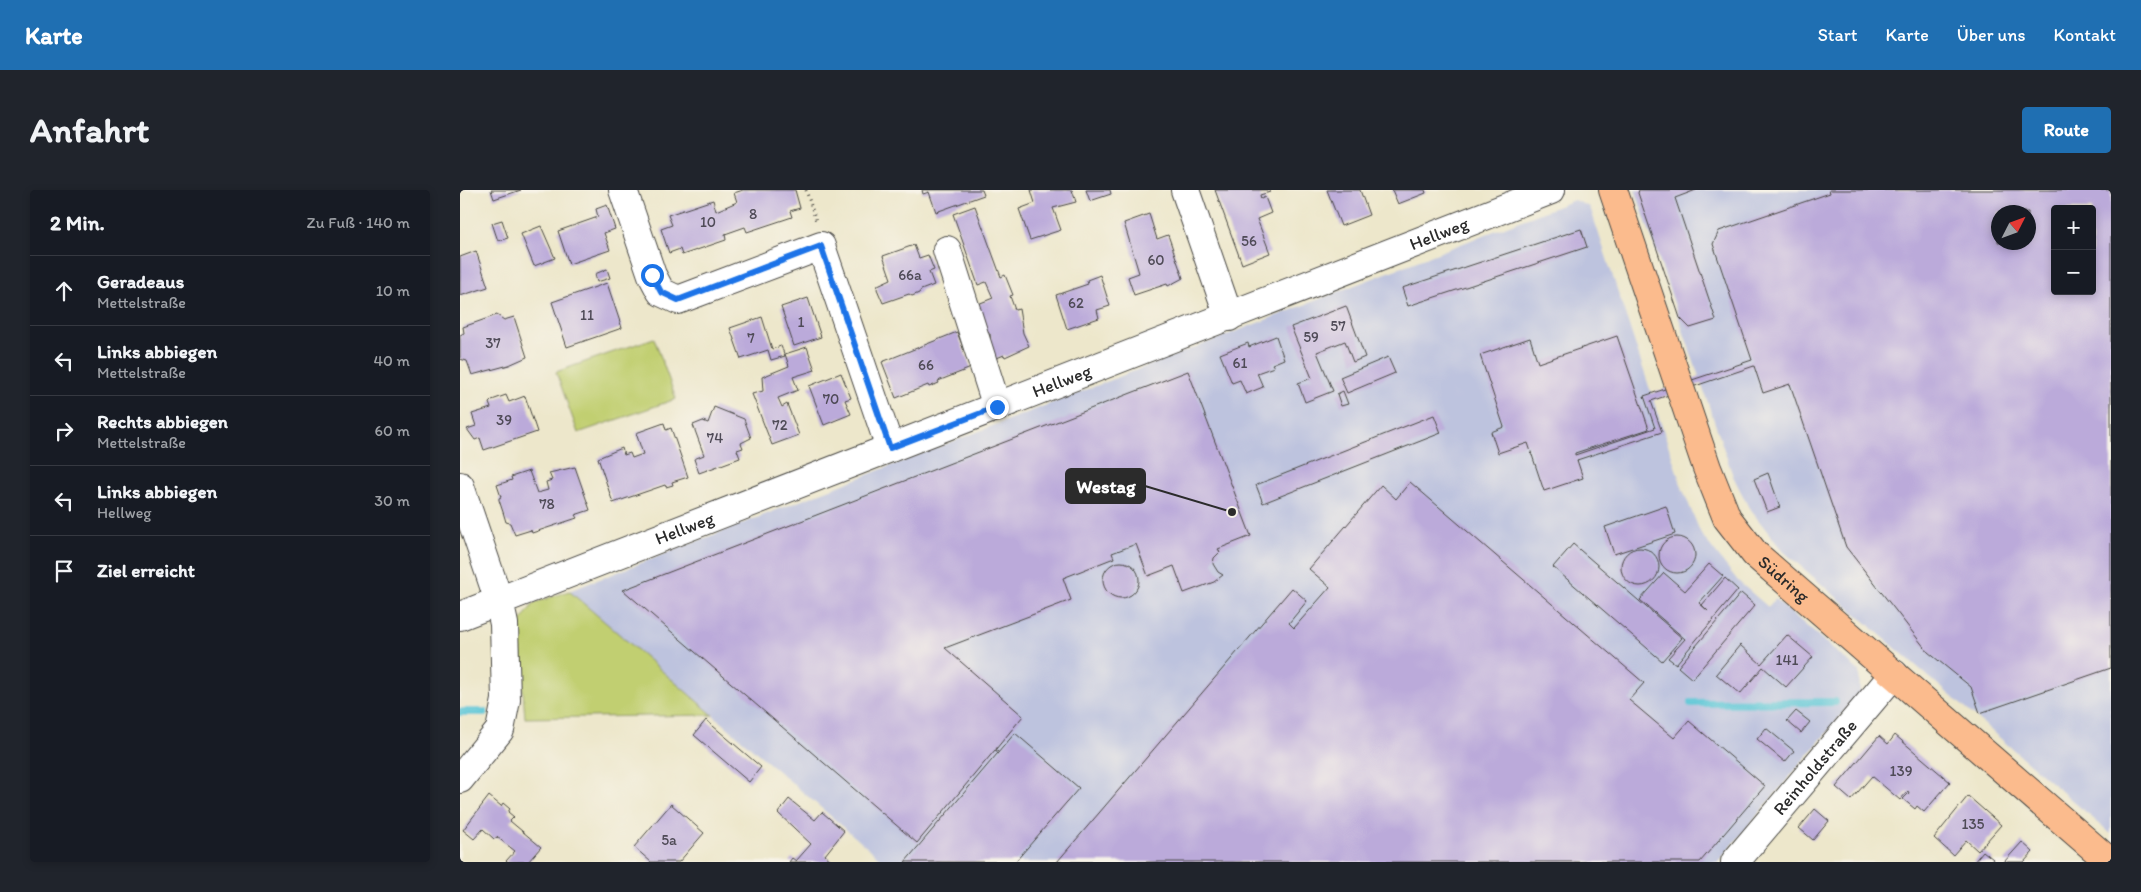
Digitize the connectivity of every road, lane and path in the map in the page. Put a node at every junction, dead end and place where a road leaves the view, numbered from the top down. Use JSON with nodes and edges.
{"nodes":[{"id":1,"x":623,"y":190,"type":"edge"},
{"id":2,"x":806,"y":190,"type":"edge"},
{"id":3,"x":1185,"y":190,"type":"edge"},
{"id":4,"x":1551,"y":190,"type":"edge"},
{"id":5,"x":1613,"y":190,"type":"edge"},
{"id":6,"x":821,"y":246,"type":"junction"},
{"id":7,"x":947,"y":250,"type":"dead end"},
{"id":8,"x":1229,"y":317,"type":"junction"},
{"id":9,"x":997,"y":407,"type":"junction"},
{"id":10,"x":890,"y":448,"type":"junction"},
{"id":11,"x":460,"y":486,"type":"edge"},
{"id":12,"x":499,"y":601,"type":"junction"},
{"id":13,"x":460,"y":616,"type":"edge"},
{"id":14,"x":1894,"y":674,"type":"junction"},
{"id":15,"x":460,"y":779,"type":"edge"},
{"id":16,"x":1735,"y":862,"type":"edge"},
{"id":17,"x":2110,"y":862,"type":"edge"}],
"edges":[{"from":1,"to":6,"type":"street"},
{"from":2,"to":6,"type":"path"},
{"from":3,"to":8,"type":"street"},
{"from":4,"to":8,"type":"street","name":"Hellweg"},
{"from":5,"to":14,"type":"main road","name":"Südring"},
{"from":6,"to":10,"type":"street"},
{"from":7,"to":9,"type":"street"},
{"from":8,"to":9,"type":"street","name":"Hellweg"},
{"from":9,"to":10,"type":"street","name":"Hellweg"},
{"from":10,"to":12,"type":"street","name":"Hellweg"},
{"from":11,"to":12,"type":"street"},
{"from":12,"to":13,"type":"street","name":"Hellweg"},
{"from":12,"to":15,"type":"street"},
{"from":14,"to":16,"type":"street","name":"Reinholdstraße"},
{"from":14,"to":17,"type":"main road","name":"Südring"}]}
